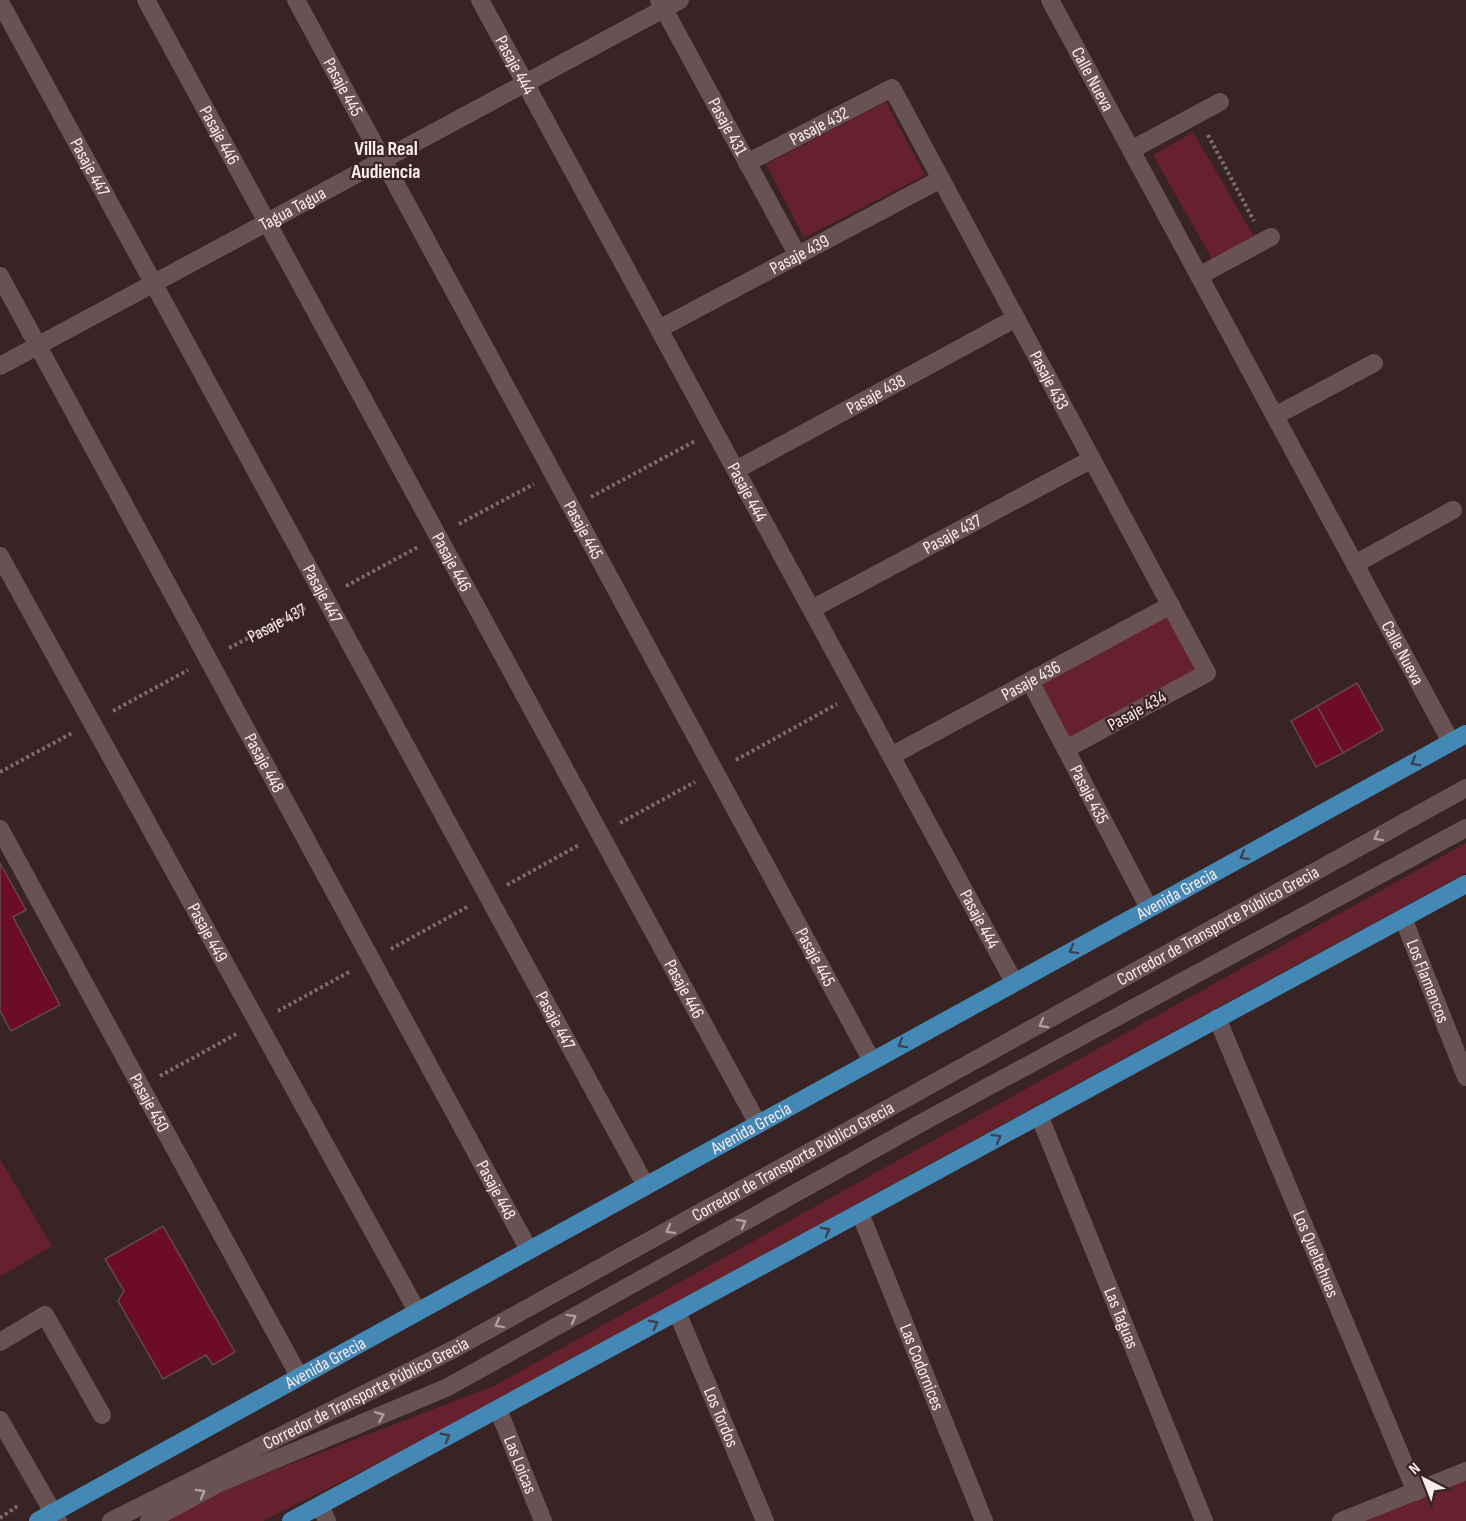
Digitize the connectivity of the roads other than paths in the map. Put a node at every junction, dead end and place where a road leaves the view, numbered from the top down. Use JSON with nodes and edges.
{"nodes":[{"id":1,"x":146,"y":0,"type":"edge"},
{"id":2,"x":296,"y":0,"type":"edge"},
{"id":3,"x":480,"y":0,"type":"edge"},
{"id":4,"x":680,"y":0,"type":"edge"},
{"id":5,"x":0,"y":2,"type":"edge"},
{"id":6,"x":1057,"y":2,"type":"edge"},
{"id":7,"x":661,"y":4,"type":"edge"},
{"id":8,"x":525,"y":84,"type":"junction"},
{"id":9,"x":891,"y":88,"type":"joint"},
{"id":10,"x":1220,"y":102,"type":"dead end"},
{"id":11,"x":1131,"y":150,"type":"junction"},
{"id":12,"x":383,"y":160,"type":"junction"},
{"id":13,"x":747,"y":163,"type":"junction"},
{"id":14,"x":941,"y":179,"type":"junction"},
{"id":15,"x":267,"y":222,"type":"junction"},
{"id":16,"x":1268,"y":239,"type":"road end"},
{"id":17,"x":797,"y":254,"type":"junction"},
{"id":18,"x":0,"y":276,"type":"edge"},
{"id":19,"x":1199,"y":276,"type":"junction"},
{"id":20,"x":154,"y":284,"type":"junction"},
{"id":21,"x":1016,"y":318,"type":"junction"},
{"id":22,"x":659,"y":329,"type":"junction"},
{"id":23,"x":38,"y":346,"type":"junction"},
{"id":24,"x":1374,"y":363,"type":"dead end"},
{"id":25,"x":0,"y":366,"type":"edge"},
{"id":26,"x":1275,"y":416,"type":"junction"},
{"id":27,"x":1092,"y":459,"type":"junction"},
{"id":28,"x":736,"y":470,"type":"junction"},
{"id":29,"x":1453,"y":510,"type":"dead end"},
{"id":30,"x":0,"y":556,"type":"edge"},
{"id":31,"x":1354,"y":564,"type":"junction"},
{"id":32,"x":1171,"y":605,"type":"junction"},
{"id":33,"x":812,"y":609,"type":"junction"},
{"id":34,"x":1207,"y":673,"type":"joint"},
{"id":35,"x":1030,"y":681,"type":"junction"},
{"id":36,"x":1458,"y":738,"type":"edge"},
{"id":37,"x":1066,"y":749,"type":"junction"},
{"id":38,"x":891,"y":756,"type":"junction"},
{"id":39,"x":1466,"y":788,"type":"edge"},
{"id":40,"x":1466,"y":828,"type":"edge"},
{"id":41,"x":0,"y":829,"type":"edge"},
{"id":42,"x":1466,"y":884,"type":"edge"},
{"id":43,"x":1149,"y":908,"type":"junction"},
{"id":44,"x":1403,"y":918,"type":"junction"},
{"id":45,"x":1014,"y":982,"type":"junction"},
{"id":46,"x":1217,"y":1018,"type":"junction"},
{"id":47,"x":872,"y":1061,"type":"junction"},
{"id":48,"x":1466,"y":1077,"type":"edge"},
{"id":49,"x":1039,"y":1115,"type":"junction"},
{"id":50,"x":758,"y":1124,"type":"junction"},
{"id":51,"x":646,"y":1186,"type":"junction"},
{"id":52,"x":860,"y":1213,"type":"junction"},
{"id":53,"x":530,"y":1250,"type":"junction"},
{"id":54,"x":417,"y":1311,"type":"junction"},
{"id":55,"x":677,"y":1312,"type":"junction"},
{"id":56,"x":0,"y":1342,"type":"edge"},
{"id":57,"x":299,"y":1376,"type":"junction"},
{"id":58,"x":498,"y":1409,"type":"junction"},
{"id":59,"x":102,"y":1415,"type":"dead end"},
{"id":60,"x":0,"y":1420,"type":"edge"},
{"id":61,"x":1466,"y":1471,"type":"edge"},
{"id":62,"x":1416,"y":1492,"type":"junction"},
{"id":63,"x":324,"y":1513,"type":"edge"},
{"id":64,"x":49,"y":1518,"type":"edge"},
{"id":65,"x":111,"y":1521,"type":"edge"},
{"id":66,"x":150,"y":1521,"type":"edge"},
{"id":67,"x":291,"y":1521,"type":"edge"},
{"id":68,"x":543,"y":1521,"type":"edge"},
{"id":69,"x":765,"y":1521,"type":"edge"},
{"id":70,"x":984,"y":1521,"type":"edge"},
{"id":71,"x":1204,"y":1521,"type":"edge"},
{"id":72,"x":1341,"y":1521,"type":"edge"}],
"edges":[{"from":1,"to":15,"type":"street","name":"Pasaje 446"},
{"from":2,"to":12,"type":"street","name":"Pasaje 445"},
{"from":3,"to":8,"type":"street","name":"Pasaje 444"},
{"from":4,"to":7,"type":"street","name":"Tagua Tagua"},
{"from":5,"to":20,"type":"street","name":"Pasaje 447"},
{"from":6,"to":11,"type":"street","name":"Calle Nueva"},
{"from":7,"to":8,"type":"street","name":"Tagua Tagua"},
{"from":7,"to":13,"type":"street","name":"Pasaje 431"},
{"from":8,"to":12,"type":"street","name":"Tagua Tagua"},
{"from":8,"to":22,"type":"street","name":"Pasaje 444"},
{"from":9,"to":13,"type":"street","name":"Pasaje 432"},
{"from":9,"to":14,"type":"street","name":"Pasaje 433"},
{"from":10,"to":11,"type":"street"},
{"from":11,"to":19,"type":"street","name":"Calle Nueva"},
{"from":12,"to":15,"type":"street","name":"Tagua Tagua"},
{"from":12,"to":47,"type":"street","name":"Pasaje 445"},
{"from":13,"to":17,"type":"street","name":"Pasaje 431"},
{"from":14,"to":17,"type":"street","name":"Pasaje 439"},
{"from":14,"to":21,"type":"street","name":"Pasaje 433"},
{"from":15,"to":20,"type":"street","name":"Tagua Tagua"},
{"from":15,"to":50,"type":"street","name":"Pasaje 446"},
{"from":16,"to":19,"type":"street"},
{"from":17,"to":22,"type":"street","name":"Pasaje 439"},
{"from":18,"to":23,"type":"street","name":"Pasaje 448"},
{"from":19,"to":26,"type":"street","name":"Calle Nueva"},
{"from":20,"to":23,"type":"street","name":"Tagua Tagua"},
{"from":20,"to":51,"type":"street","name":"Pasaje 447"},
{"from":21,"to":27,"type":"street","name":"Pasaje 433"},
{"from":21,"to":28,"type":"street","name":"Pasaje 438"},
{"from":22,"to":28,"type":"street","name":"Pasaje 444"},
{"from":23,"to":25,"type":"street","name":"Tagua Tagua"},
{"from":23,"to":53,"type":"street","name":"Pasaje 448"},
{"from":24,"to":26,"type":"street"},
{"from":26,"to":31,"type":"street","name":"Calle Nueva"},
{"from":27,"to":32,"type":"street","name":"Pasaje 433"},
{"from":27,"to":33,"type":"street","name":"Pasaje 437"},
{"from":28,"to":33,"type":"street","name":"Pasaje 444"},
{"from":29,"to":31,"type":"street"},
{"from":30,"to":54,"type":"street","name":"Pasaje 449"},
{"from":31,"to":36,"type":"street","name":"Calle Nueva"},
{"from":32,"to":34,"type":"street","name":"Pasaje 433"},
{"from":32,"to":35,"type":"street","name":"Pasaje 436"},
{"from":33,"to":38,"type":"street","name":"Pasaje 444"},
{"from":34,"to":37,"type":"street","name":"Pasaje 434"},
{"from":35,"to":37,"type":"street","name":"Pasaje 435"},
{"from":35,"to":38,"type":"street","name":"Pasaje 436"},
{"from":36,"to":43,"type":"main road","name":"Avenida Grecia","one_way":true},
{"from":37,"to":43,"type":"street","name":"Pasaje 435"},
{"from":38,"to":45,"type":"street","name":"Pasaje 444"},
{"from":39,"to":65,"type":"street","name":"Corredor de Transporte Público Grecia","one_way":true},
{"from":66,"to":40,"type":"street","name":"Corredor de Transporte Público Grecia","one_way":true},
{"from":41,"to":57,"type":"street","name":"Pasaje 450"},
{"from":42,"to":44,"type":"main road"},
{"from":43,"to":45,"type":"main road","name":"Avenida Grecia","one_way":true},
{"from":44,"to":46,"type":"main road"},
{"from":44,"to":48,"type":"street","name":"Los Flamencos"},
{"from":45,"to":47,"type":"main road","name":"Avenida Grecia","one_way":true},
{"from":46,"to":49,"type":"main road"},
{"from":46,"to":62,"type":"street","name":"Los Queltehues"},
{"from":47,"to":50,"type":"main road","name":"Avenida Grecia"},
{"from":52,"to":49,"type":"main road","one_way":true},
{"from":49,"to":71,"type":"street","name":"Las Taguas"},
{"from":50,"to":51,"type":"main road","name":"Avenida Grecia"},
{"from":51,"to":53,"type":"main road","name":"Avenida Grecia"},
{"from":55,"to":52,"type":"main road","one_way":true},
{"from":52,"to":70,"type":"street","name":"Las Codornices"},
{"from":53,"to":54,"type":"main road","name":"Avenida Grecia"},
{"from":54,"to":57,"type":"main road","name":"Avenida Grecia"},
{"from":58,"to":55,"type":"main road","one_way":true},
{"from":55,"to":69,"type":"street","name":"Los Tordos"},
{"from":56,"to":59,"type":"street"},
{"from":57,"to":64,"type":"main road","name":"Avenida Grecia"},
{"from":63,"to":58,"type":"main road","one_way":true},
{"from":58,"to":68,"type":"street","name":"Las Loicas"},
{"from":60,"to":64,"type":"street"},
{"from":61,"to":62,"type":"street"},
{"from":62,"to":72,"type":"street"},
{"from":63,"to":67,"type":"main road"}]}
